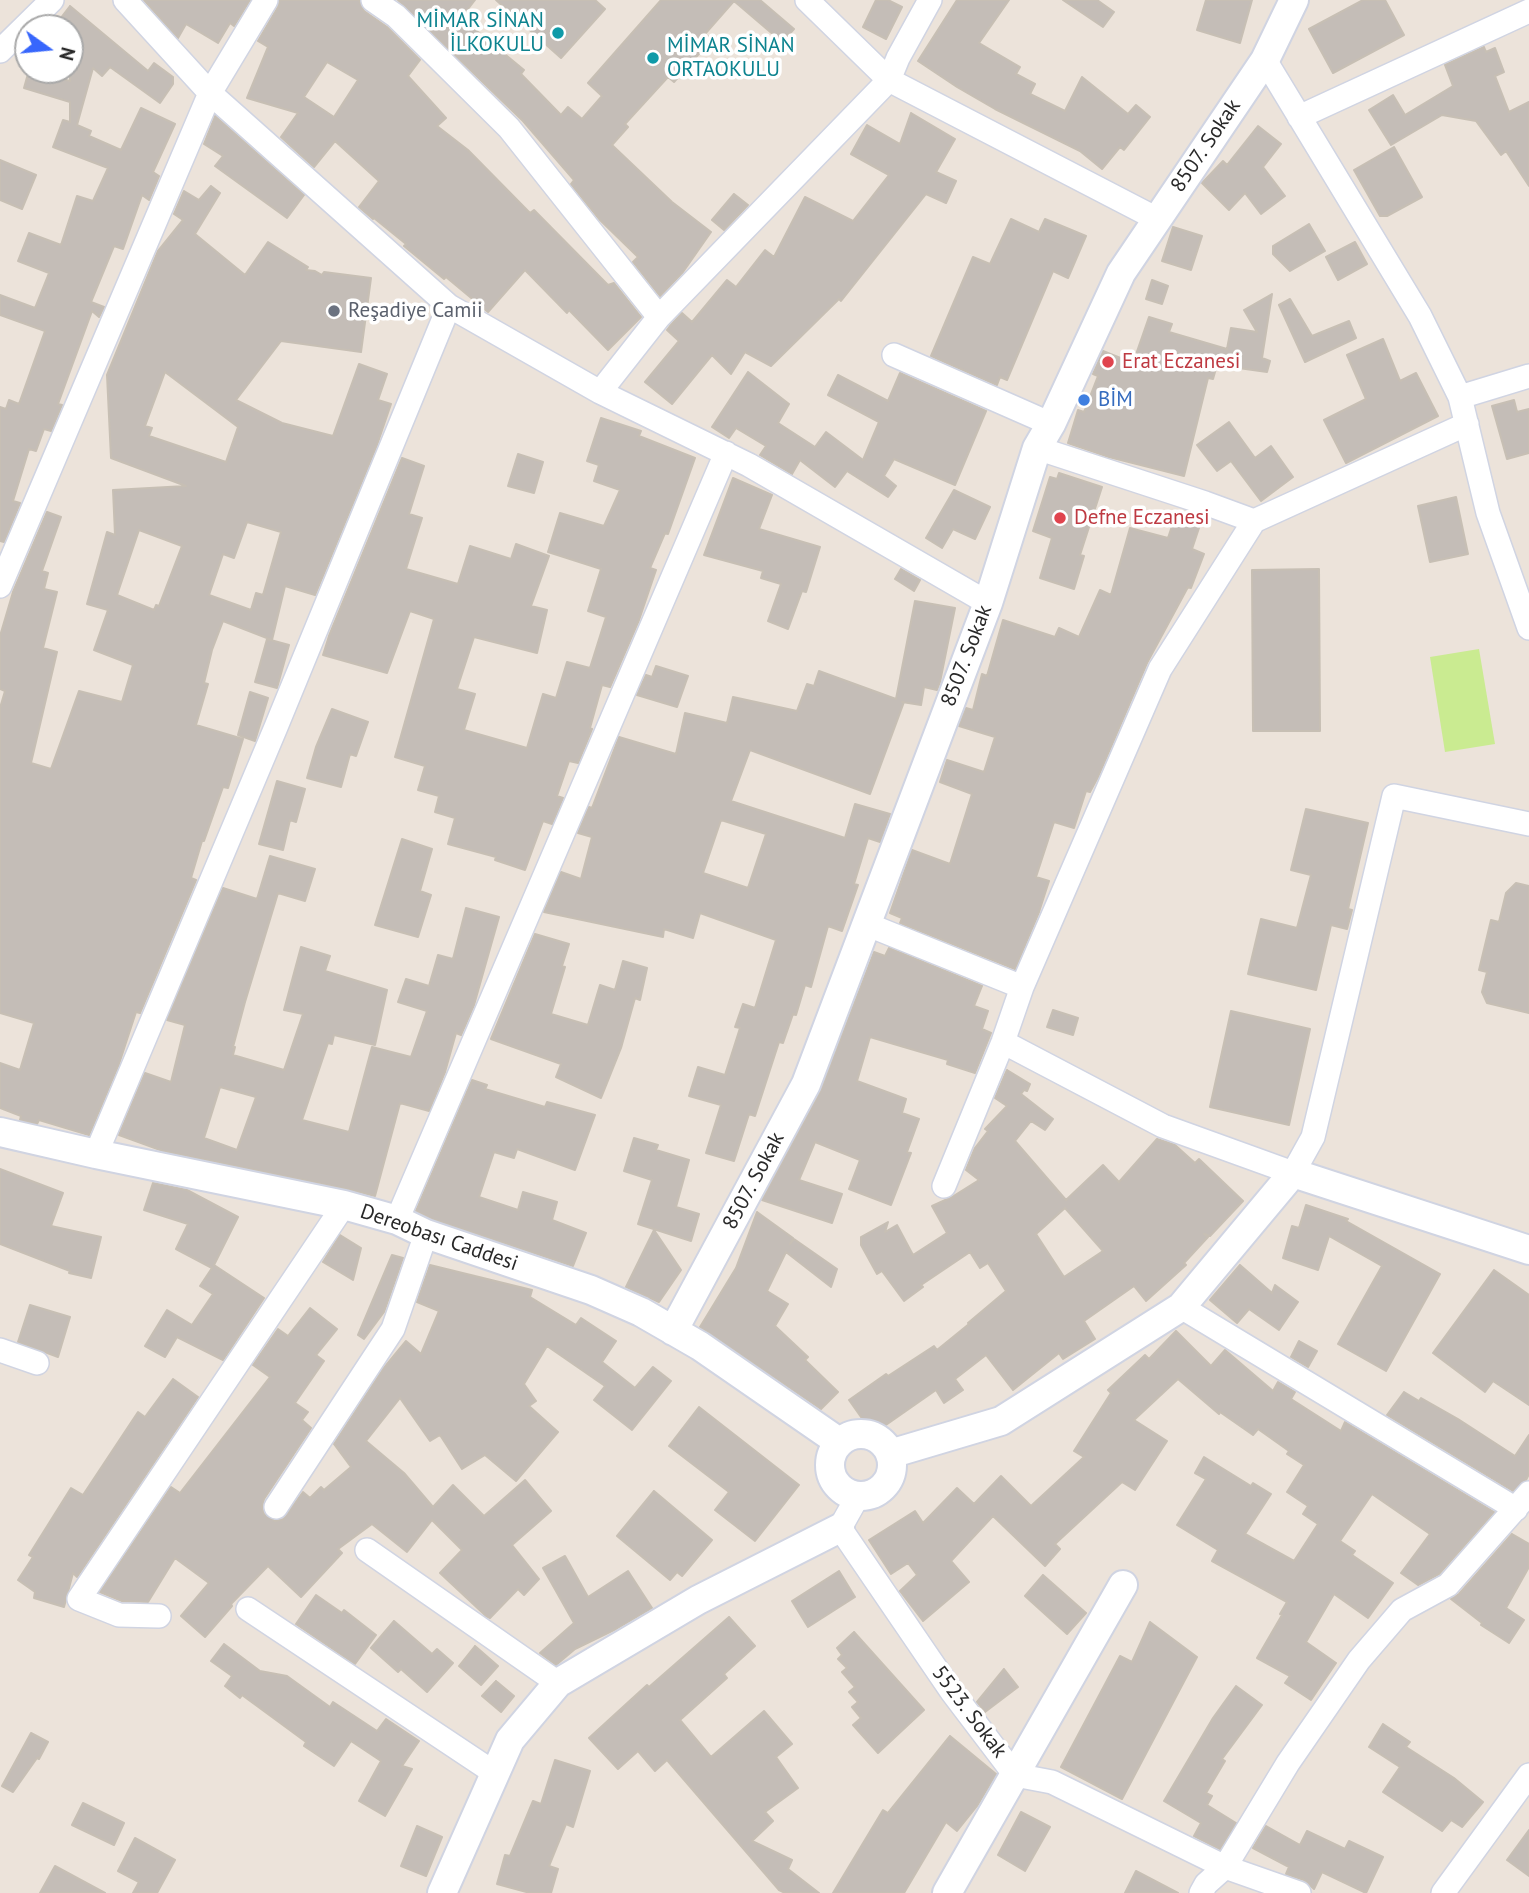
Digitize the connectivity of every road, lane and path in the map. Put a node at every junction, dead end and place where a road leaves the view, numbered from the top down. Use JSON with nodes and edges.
{"nodes":[{"id":1,"x":52,"y":0,"type":"edge"},
{"id":2,"x":125,"y":0,"type":"edge"},
{"id":3,"x":266,"y":0,"type":"edge"},
{"id":4,"x":373,"y":0,"type":"edge"},
{"id":5,"x":807,"y":0,"type":"edge"},
{"id":6,"x":930,"y":0,"type":"edge"},
{"id":7,"x":1294,"y":0,"type":"edge"},
{"id":8,"x":1529,"y":11,"type":"edge"},
{"id":9,"x":0,"y":51,"type":"edge"},
{"id":10,"x":1265,"y":60,"type":"junction"},
{"id":11,"x":889,"y":80,"type":"junction"},
{"id":12,"x":210,"y":93,"type":"junction"},
{"id":13,"x":1299,"y":117,"type":"junction"},
{"id":14,"x":1157,"y":219,"type":"junction"},
{"id":15,"x":449,"y":306,"type":"junction"},
{"id":16,"x":659,"y":317,"type":"junction"},
{"id":17,"x":894,"y":355,"type":"dead end"},
{"id":18,"x":1529,"y":376,"type":"edge"},
{"id":19,"x":600,"y":391,"type":"junction"},
{"id":20,"x":1461,"y":397,"type":"junction"},
{"id":21,"x":1467,"y":425,"type":"junction"},
{"id":22,"x":1044,"y":436,"type":"junction"},
{"id":23,"x":726,"y":453,"type":"junction"},
{"id":24,"x":1254,"y":522,"type":"junction"},
{"id":25,"x":0,"y":586,"type":"edge"},
{"id":26,"x":988,"y":603,"type":"junction"},
{"id":27,"x":1529,"y":628,"type":"edge"},
{"id":28,"x":1529,"y":824,"type":"edge"},
{"id":29,"x":866,"y":924,"type":"junction"},
{"id":30,"x":1022,"y":987,"type":"junction"},
{"id":31,"x":1003,"y":1042,"type":"junction"},
{"id":32,"x":0,"y":1132,"type":"edge"},
{"id":33,"x":96,"y":1154,"type":"junction"},
{"id":34,"x":1293,"y":1173,"type":"junction"},
{"id":35,"x":944,"y":1186,"type":"dead end"},
{"id":36,"x":344,"y":1205,"type":"junction"},
{"id":37,"x":397,"y":1220,"type":"junction"},
{"id":38,"x":425,"y":1234,"type":"junction"},
{"id":39,"x":1529,"y":1250,"type":"edge"},
{"id":40,"x":1181,"y":1307,"type":"junction"},
{"id":41,"x":673,"y":1331,"type":"junction"},
{"id":42,"x":0,"y":1350,"type":"edge"},
{"id":43,"x":37,"y":1363,"type":"dead end"},
{"id":44,"x":839,"y":1442,"type":"junction"},
{"id":45,"x":890,"y":1454,"type":"junction"},
{"id":46,"x":858,"y":1496,"type":"junction"},
{"id":47,"x":1522,"y":1501,"type":"edge"},
{"id":48,"x":276,"y":1507,"type":"dead end"},
{"id":49,"x":840,"y":1528,"type":"junction"},
{"id":50,"x":367,"y":1550,"type":"dead end"},
{"id":51,"x":1123,"y":1585,"type":"dead end"},
{"id":52,"x":248,"y":1609,"type":"dead end"},
{"id":53,"x":159,"y":1615,"type":"dead end"},
{"id":54,"x":558,"y":1684,"type":"junction"},
{"id":55,"x":496,"y":1774,"type":"junction"},
{"id":56,"x":1015,"y":1775,"type":"junction"},
{"id":57,"x":1529,"y":1775,"type":"edge"},
{"id":58,"x":1225,"y":1867,"type":"junction"},
{"id":59,"x":442,"y":1893,"type":"edge"},
{"id":60,"x":947,"y":1893,"type":"edge"},
{"id":61,"x":1201,"y":1893,"type":"edge"},
{"id":62,"x":1299,"y":1893,"type":"edge"},
{"id":63,"x":1443,"y":1893,"type":"edge"}],
"edges":[{"from":1,"to":9,"type":"street"},
{"from":2,"to":12,"type":"street"},
{"from":3,"to":12,"type":"street"},
{"from":4,"to":16,"type":"street"},
{"from":5,"to":11,"type":"street"},
{"from":6,"to":11,"type":"street"},
{"from":7,"to":10,"type":"street","name":"8507. Sokak"},
{"from":8,"to":13,"type":"street"},
{"from":10,"to":13,"type":"street"},
{"from":10,"to":14,"type":"street","name":"8507. Sokak"},
{"from":11,"to":14,"type":"street"},
{"from":11,"to":16,"type":"street"},
{"from":12,"to":15,"type":"street"},
{"from":12,"to":25,"type":"street"},
{"from":13,"to":20,"type":"street"},
{"from":14,"to":22,"type":"street","name":"8507. Sokak"},
{"from":15,"to":19,"type":"street"},
{"from":15,"to":33,"type":"street"},
{"from":16,"to":19,"type":"street"},
{"from":17,"to":22,"type":"street"},
{"from":18,"to":20,"type":"street"},
{"from":19,"to":23,"type":"street"},
{"from":20,"to":21,"type":"street"},
{"from":21,"to":24,"type":"street"},
{"from":21,"to":27,"type":"street"},
{"from":22,"to":24,"type":"street"},
{"from":22,"to":26,"type":"street","name":"8507. Sokak"},
{"from":23,"to":26,"type":"street"},
{"from":23,"to":37,"type":"street"},
{"from":24,"to":30,"type":"street"},
{"from":26,"to":29,"type":"street","name":"8507. Sokak"},
{"from":28,"to":34,"type":"street"},
{"from":29,"to":30,"type":"street"},
{"from":29,"to":41,"type":"street","name":"8507. Sokak"},
{"from":30,"to":31,"type":"street"},
{"from":31,"to":34,"type":"street"},
{"from":31,"to":35,"type":"street"},
{"from":32,"to":33,"type":"street","name":"Dereobası Caddesi"},
{"from":33,"to":36,"type":"street","name":"Dereobası Caddesi"},
{"from":34,"to":39,"type":"street"},
{"from":34,"to":40,"type":"street"},
{"from":36,"to":37,"type":"street","name":"Dereobası Caddesi"},
{"from":36,"to":53,"type":"street"},
{"from":37,"to":38,"type":"street","name":"Dereobası Caddesi"},
{"from":38,"to":41,"type":"street","name":"Dereobası Caddesi"},
{"from":38,"to":48,"type":"street"},
{"from":40,"to":45,"type":"street"},
{"from":40,"to":47,"type":"street"},
{"from":41,"to":44,"type":"street","name":"Dereobası Caddesi"},
{"from":42,"to":43,"type":"street"},
{"from":44,"to":45,"type":"street"},
{"from":44,"to":46,"type":"street"},
{"from":45,"to":46,"type":"street"},
{"from":46,"to":49,"type":"street"},
{"from":47,"to":58,"type":"street"},
{"from":49,"to":54,"type":"street"},
{"from":49,"to":56,"type":"street","name":"5523. Sokak"},
{"from":50,"to":54,"type":"street"},
{"from":51,"to":56,"type":"street"},
{"from":52,"to":55,"type":"street"},
{"from":54,"to":55,"type":"street"},
{"from":55,"to":59,"type":"street"},
{"from":56,"to":58,"type":"street","name":"5523. Sokak"},
{"from":56,"to":60,"type":"street"},
{"from":57,"to":63,"type":"street"},
{"from":58,"to":61,"type":"street"},
{"from":58,"to":62,"type":"street","name":"5523. Sokak"}]}
